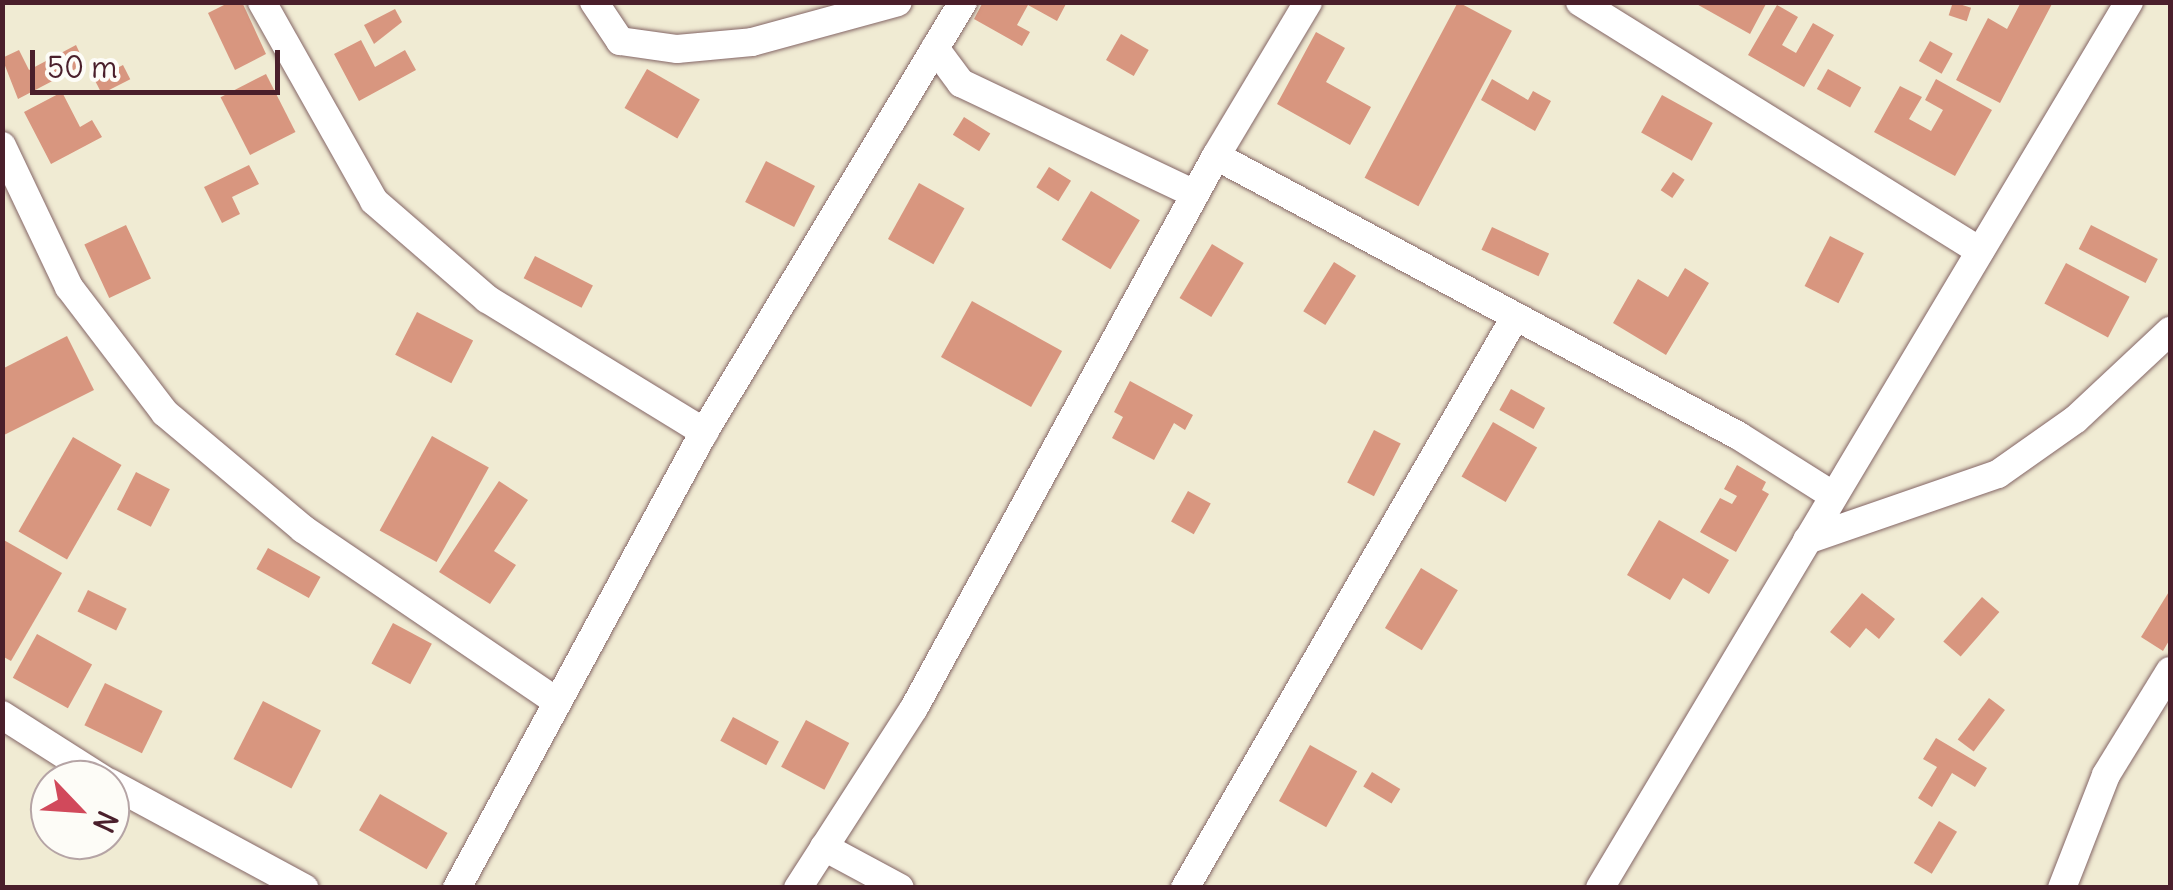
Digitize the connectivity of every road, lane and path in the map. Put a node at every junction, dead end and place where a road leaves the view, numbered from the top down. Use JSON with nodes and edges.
{"nodes":[{"id":1,"x":262,"y":2,"type":"edge"},
{"id":2,"x":594,"y":2,"type":"edge"},
{"id":3,"x":898,"y":2,"type":"edge"},
{"id":4,"x":963,"y":2,"type":"edge"},
{"id":5,"x":1308,"y":2,"type":"edge"},
{"id":6,"x":1580,"y":2,"type":"edge"},
{"id":7,"x":2129,"y":2,"type":"edge"},
{"id":8,"x":935,"y":48,"type":"junction"},
{"id":9,"x":2,"y":146,"type":"edge"},
{"id":10,"x":1216,"y":156,"type":"junction"},
{"id":11,"x":1195,"y":194,"type":"junction"},
{"id":12,"x":1980,"y":252,"type":"junction"},
{"id":13,"x":1515,"y":317,"type":"junction"},
{"id":14,"x":2170,"y":331,"type":"edge"},
{"id":15,"x":704,"y":432,"type":"junction"},
{"id":16,"x":1834,"y":496,"type":"junction"},
{"id":17,"x":1807,"y":540,"type":"junction"},
{"id":18,"x":2170,"y":671,"type":"edge"},
{"id":19,"x":555,"y":700,"type":"junction"},
{"id":20,"x":2,"y":715,"type":"edge"},
{"id":21,"x":73,"y":760,"type":"edge"},
{"id":22,"x":130,"y":794,"type":"edge"},
{"id":23,"x":824,"y":847,"type":"junction"},
{"id":24,"x":304,"y":888,"type":"edge"},
{"id":25,"x":458,"y":888,"type":"edge"},
{"id":26,"x":798,"y":888,"type":"edge"},
{"id":27,"x":900,"y":888,"type":"edge"},
{"id":28,"x":1185,"y":888,"type":"edge"},
{"id":29,"x":1600,"y":888,"type":"edge"},
{"id":30,"x":2062,"y":888,"type":"edge"}],
"edges":[{"from":1,"to":15,"type":"street"},
{"from":2,"to":3,"type":"street"},
{"from":4,"to":8,"type":"street"},
{"from":5,"to":10,"type":"street"},
{"from":6,"to":12,"type":"street"},
{"from":7,"to":12,"type":"street"},
{"from":8,"to":11,"type":"street"},
{"from":8,"to":15,"type":"street"},
{"from":9,"to":19,"type":"street"},
{"from":10,"to":11,"type":"street"},
{"from":10,"to":13,"type":"street"},
{"from":11,"to":23,"type":"street"},
{"from":12,"to":16,"type":"street"},
{"from":13,"to":16,"type":"street"},
{"from":13,"to":28,"type":"street"},
{"from":14,"to":17,"type":"street"},
{"from":15,"to":19,"type":"street"},
{"from":16,"to":17,"type":"street"},
{"from":17,"to":29,"type":"street"},
{"from":18,"to":30,"type":"street"},
{"from":19,"to":25,"type":"street"},
{"from":20,"to":21,"type":"street"},
{"from":22,"to":24,"type":"street"},
{"from":23,"to":26,"type":"street"},
{"from":23,"to":27,"type":"street"}]}
